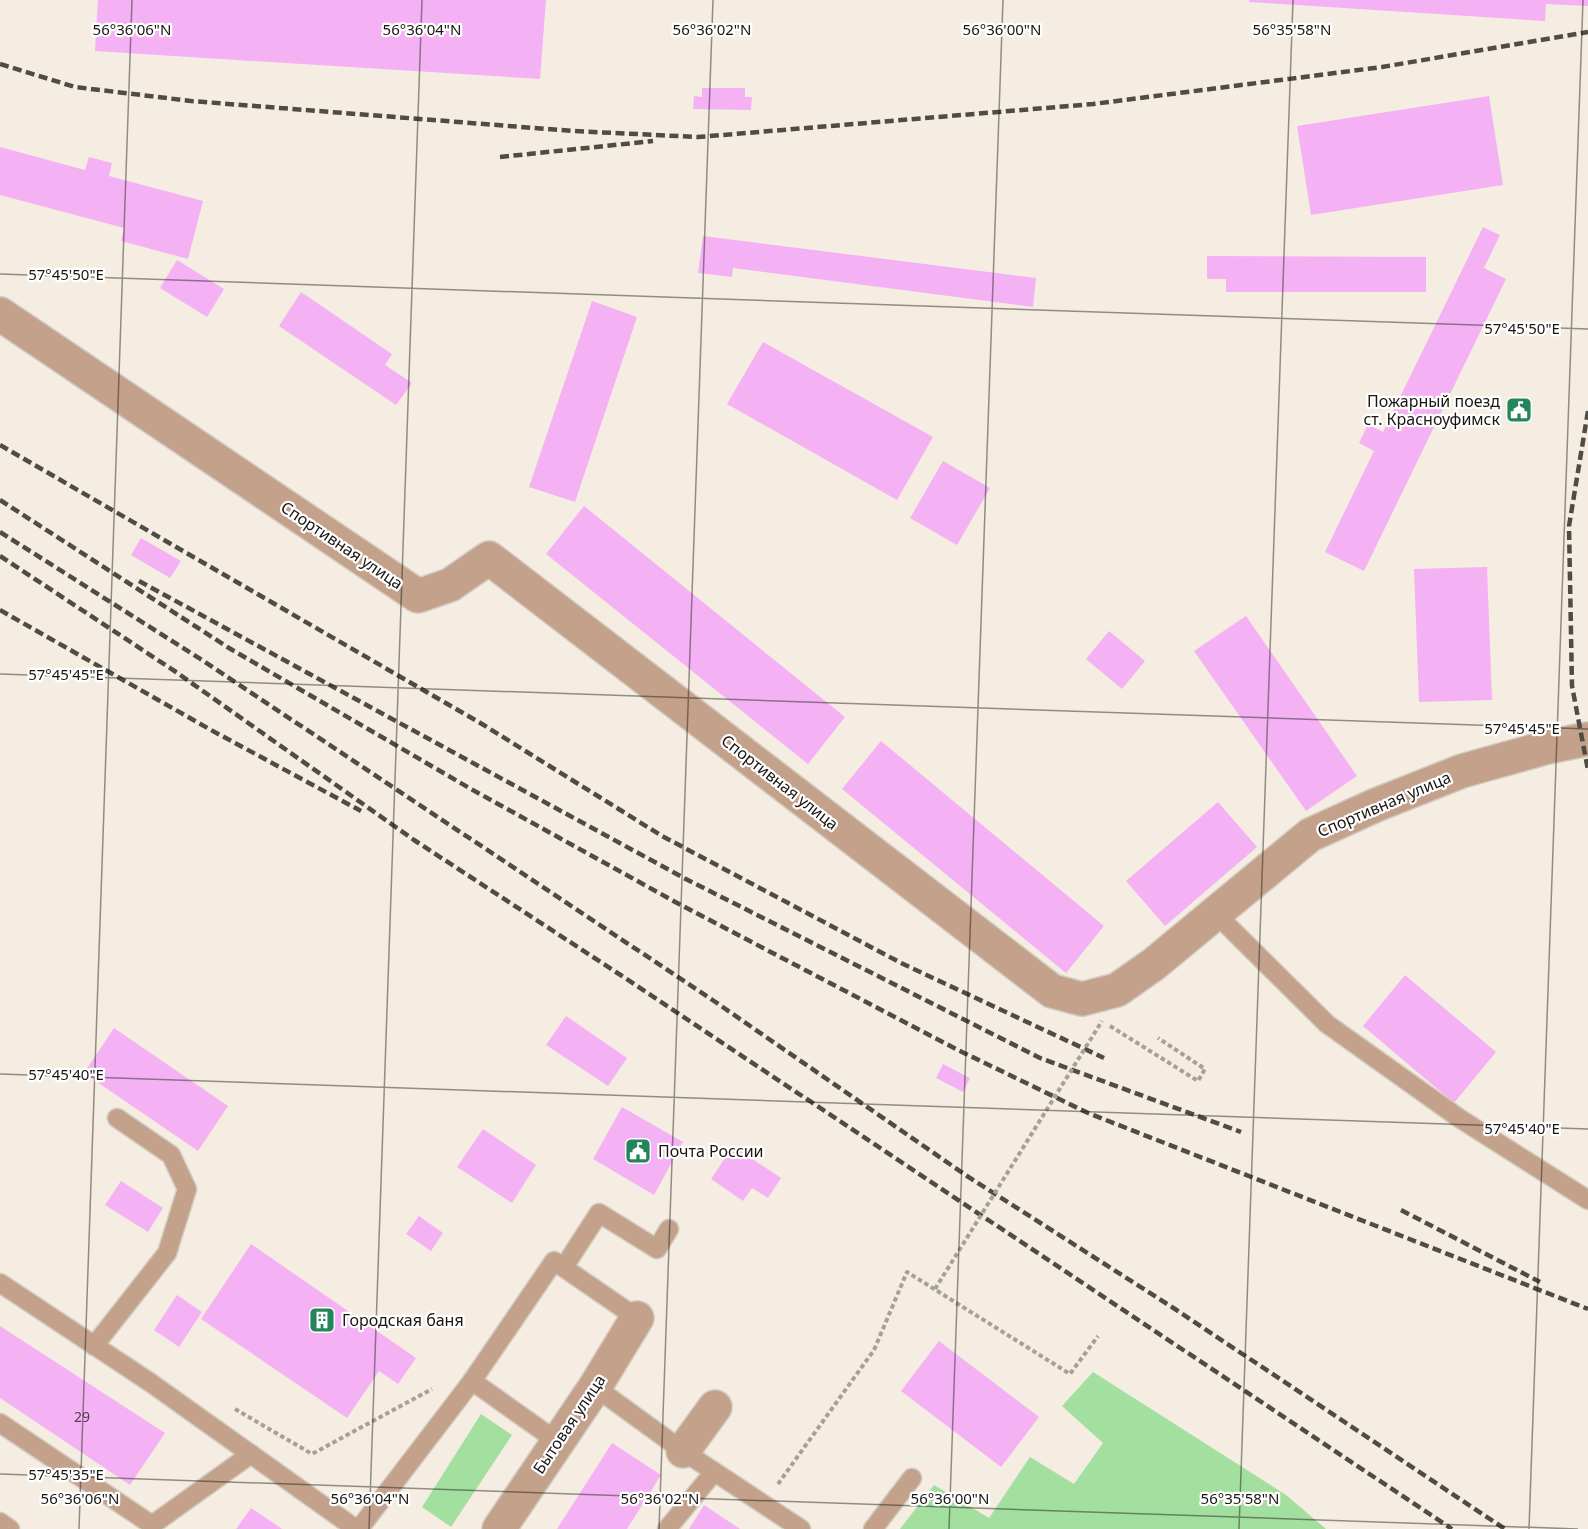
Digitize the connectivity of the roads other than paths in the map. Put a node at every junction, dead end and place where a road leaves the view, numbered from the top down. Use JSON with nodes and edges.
{"nodes":[{"id":1,"x":0,"y":314,"type":"edge"},
{"id":2,"x":1588,"y":739,"type":"edge"},
{"id":3,"x":1216,"y":914,"type":"junction"},
{"id":4,"x":117,"y":1118,"type":"dead end"},
{"id":5,"x":1588,"y":1200,"type":"edge"},
{"id":6,"x":669,"y":1229,"type":"dead end"},
{"id":7,"x":564,"y":1267,"type":"junction"},
{"id":8,"x":0,"y":1283,"type":"edge"},
{"id":9,"x":637,"y":1318,"type":"joint"},
{"id":10,"x":94,"y":1346,"type":"junction"},
{"id":11,"x":472,"y":1381,"type":"junction"},
{"id":12,"x":595,"y":1387,"type":"junction"},
{"id":13,"x":715,"y":1407,"type":"dead end"},
{"id":14,"x":0,"y":1423,"type":"edge"},
{"id":15,"x":558,"y":1442,"type":"junction"},
{"id":16,"x":682,"y":1450,"type":"junction"},
{"id":17,"x":251,"y":1454,"type":"junction"},
{"id":18,"x":714,"y":1472,"type":"junction"},
{"id":19,"x":912,"y":1478,"type":"dead end"},
{"id":20,"x":0,"y":1522,"type":"edge"},
{"id":21,"x":145,"y":1527,"type":"edge"},
{"id":22,"x":10,"y":1529,"type":"edge"},
{"id":23,"x":358,"y":1529,"type":"edge"},
{"id":24,"x":499,"y":1529,"type":"edge"},
{"id":25,"x":667,"y":1529,"type":"edge"},
{"id":26,"x":801,"y":1529,"type":"edge"},
{"id":27,"x":873,"y":1529,"type":"edge"}],
"edges":[{"from":1,"to":3,"type":"street","name":"Спортивная улица"},
{"from":2,"to":3,"type":"street","name":"Спортивная улица"},
{"from":3,"to":5,"type":"lane"},
{"from":4,"to":10,"type":"lane"},
{"from":6,"to":7,"type":"lane"},
{"from":7,"to":9,"type":"lane"},
{"from":7,"to":11,"type":"lane"},
{"from":8,"to":10,"type":"lane"},
{"from":9,"to":12,"type":"street","name":"Бытовая улица"},
{"from":10,"to":17,"type":"lane"},
{"from":11,"to":15,"type":"lane"},
{"from":11,"to":23,"type":"lane"},
{"from":12,"to":15,"type":"street","name":"Бытовая улица"},
{"from":12,"to":16,"type":"lane"},
{"from":13,"to":16,"type":"street"},
{"from":14,"to":21,"type":"lane"},
{"from":15,"to":24,"type":"street","name":"Бытовая улица"},
{"from":16,"to":18,"type":"lane"},
{"from":17,"to":21,"type":"lane"},
{"from":17,"to":23,"type":"lane"},
{"from":18,"to":25,"type":"lane"},
{"from":18,"to":26,"type":"lane"},
{"from":19,"to":27,"type":"lane"},
{"from":20,"to":22,"type":"lane"}]}
